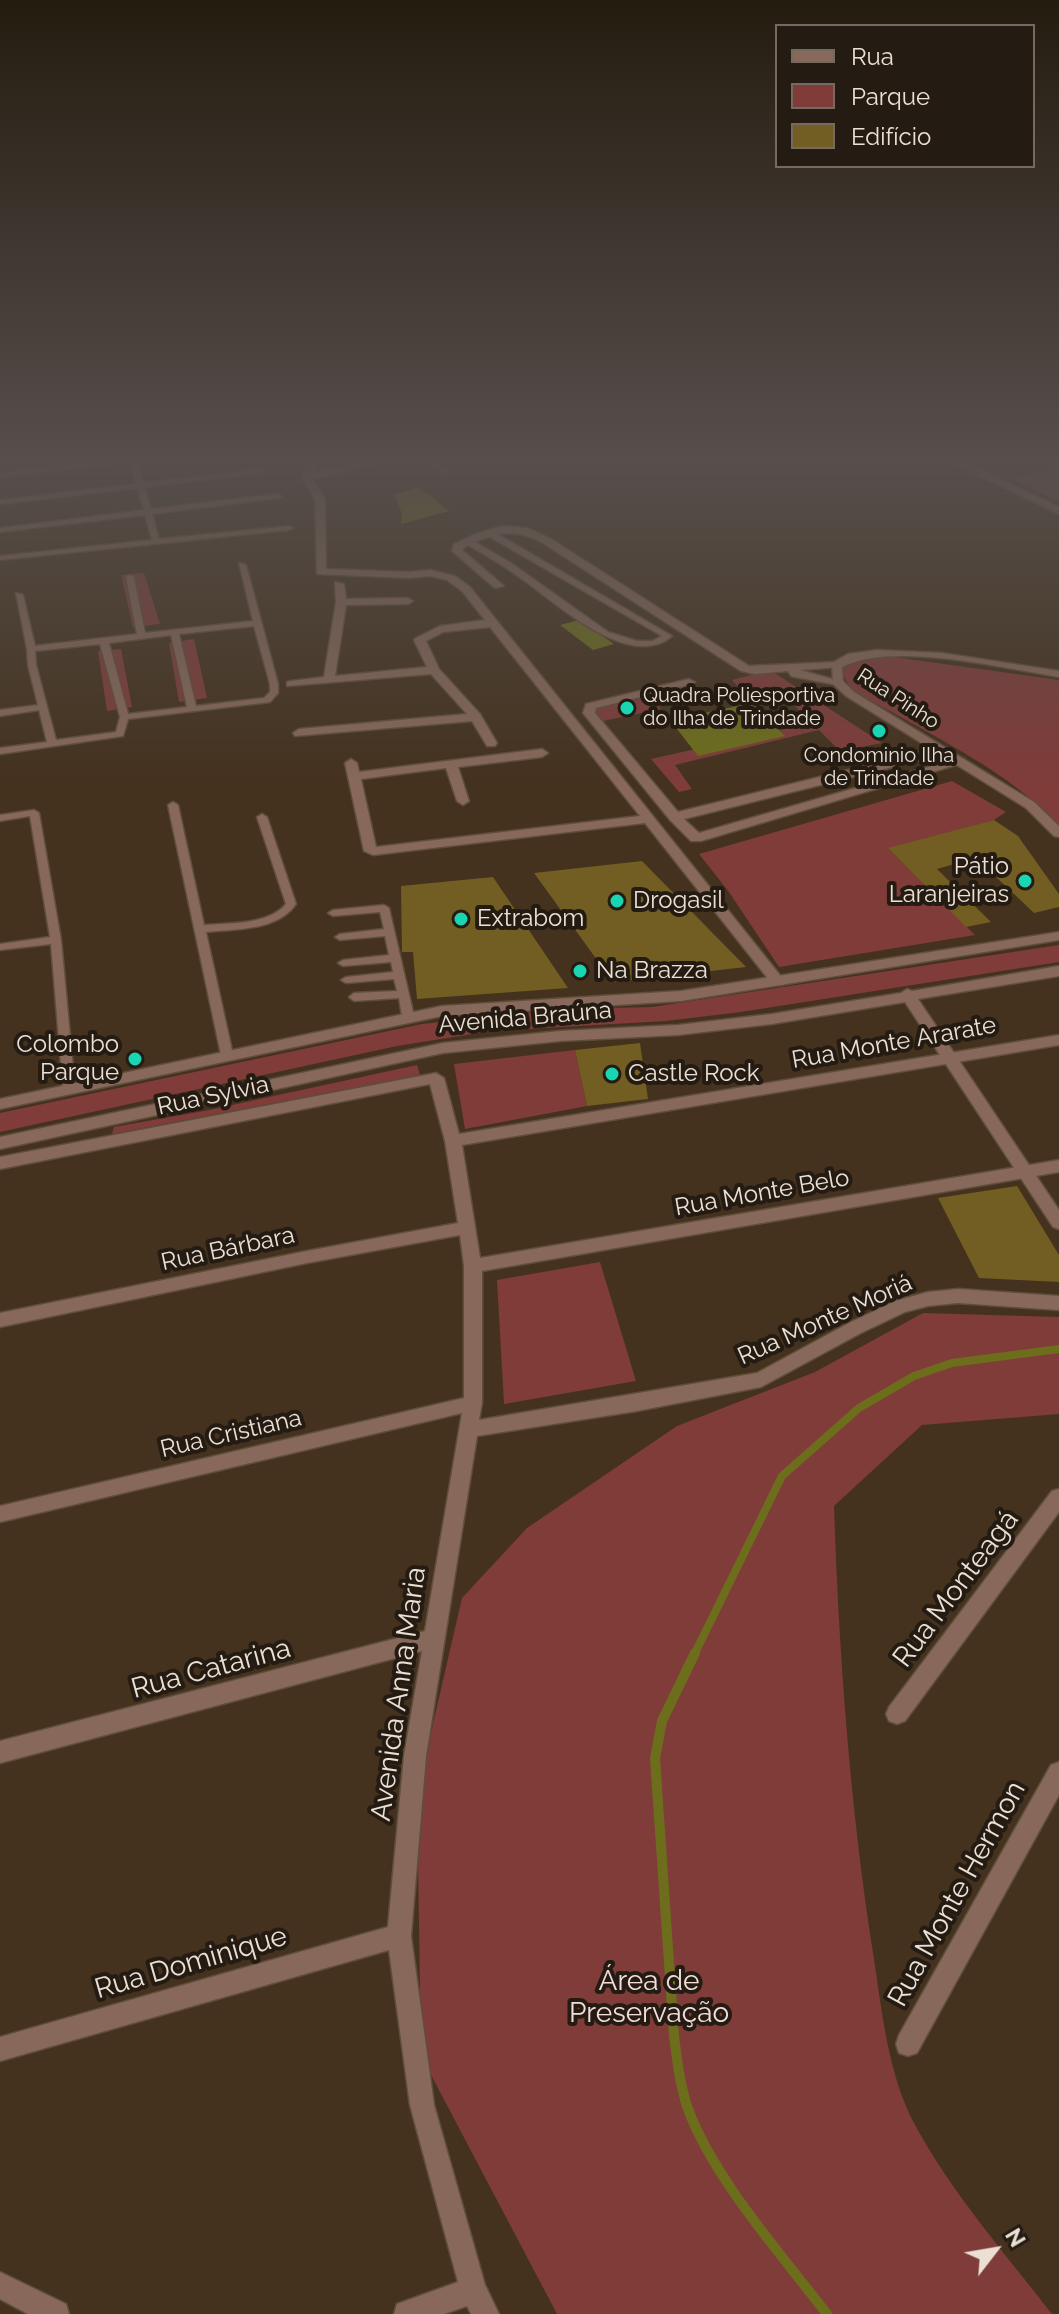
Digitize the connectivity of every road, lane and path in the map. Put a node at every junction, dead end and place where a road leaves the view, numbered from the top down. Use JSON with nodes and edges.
{"nodes":[{"id":1,"x":242,"y":566,"type":"edge"},
{"id":2,"x":321,"y":566,"type":"edge"},
{"id":3,"x":475,"y":566,"type":"edge"},
{"id":4,"x":509,"y":566,"type":"edge"},
{"id":5,"x":547,"y":566,"type":"edge"},
{"id":6,"x":584,"y":566,"type":"edge"},
{"id":7,"x":130,"y":577,"type":"dead end"},
{"id":8,"x":339,"y":584,"type":"dead end"},
{"id":9,"x":499,"y":586,"type":"dead end"},
{"id":10,"x":19,"y":595,"type":"dead end"},
{"id":11,"x":408,"y":601,"type":"dead end"},
{"id":12,"x":341,"y":602,"type":"junction"},
{"id":13,"x":258,"y":623,"type":"junction"},
{"id":14,"x":492,"y":623,"type":"junction"},
{"id":15,"x":175,"y":633,"type":"junction"},
{"id":16,"x":142,"y":637,"type":"junction"},
{"id":17,"x":104,"y":641,"type":"junction"},
{"id":18,"x":31,"y":649,"type":"junction"},
{"id":19,"x":836,"y":665,"type":"junction"},
{"id":20,"x":434,"y":670,"type":"junction"},
{"id":21,"x":794,"y":670,"type":"junction"},
{"id":22,"x":1059,"y":674,"type":"edge"},
{"id":23,"x":329,"y":680,"type":"junction"},
{"id":24,"x":689,"y":682,"type":"dead end"},
{"id":25,"x":837,"y":682,"type":"junction"},
{"id":26,"x":291,"y":684,"type":"dead end"},
{"id":27,"x":43,"y":707,"type":"junction"},
{"id":28,"x":192,"y":708,"type":"junction"},
{"id":29,"x":0,"y":713,"type":"edge"},
{"id":30,"x":124,"y":717,"type":"junction"},
{"id":31,"x":476,"y":717,"type":"junction"},
{"id":32,"x":299,"y":733,"type":"dead end"},
{"id":33,"x":52,"y":742,"type":"junction"},
{"id":34,"x":491,"y":743,"type":"dead end"},
{"id":35,"x":0,"y":751,"type":"edge"},
{"id":36,"x":941,"y":751,"type":"junction"},
{"id":37,"x":542,"y":753,"type":"dead end"},
{"id":38,"x":960,"y":762,"type":"junction"},
{"id":39,"x":451,"y":765,"type":"junction"},
{"id":40,"x":463,"y":801,"type":"dead end"},
{"id":41,"x":173,"y":805,"type":"dead end"},
{"id":42,"x":262,"y":817,"type":"dead end"},
{"id":43,"x":675,"y":817,"type":"junction"},
{"id":44,"x":0,"y":818,"type":"edge"},
{"id":45,"x":650,"y":819,"type":"junction"},
{"id":46,"x":1059,"y":833,"type":"edge"},
{"id":47,"x":333,"y":913,"type":"dead end"},
{"id":48,"x":201,"y":929,"type":"junction"},
{"id":49,"x":389,"y":932,"type":"junction"},
{"id":50,"x":1059,"y":936,"type":"edge"},
{"id":51,"x":340,"y":937,"type":"dead end"},
{"id":52,"x":56,"y":940,"type":"junction"},
{"id":53,"x":0,"y":947,"type":"edge"},
{"id":54,"x":395,"y":958,"type":"junction"},
{"id":55,"x":343,"y":963,"type":"dead end"},
{"id":56,"x":1059,"y":971,"type":"edge"},
{"id":57,"x":398,"y":975,"type":"junction"},
{"id":58,"x":346,"y":980,"type":"dead end"},
{"id":59,"x":778,"y":982,"type":"junction"},
{"id":60,"x":403,"y":994,"type":"junction"},
{"id":61,"x":907,"y":994,"type":"junction"},
{"id":62,"x":354,"y":997,"type":"dead end"},
{"id":63,"x":408,"y":1016,"type":"junction"},
{"id":64,"x":1059,"y":1040,"type":"edge"},
{"id":65,"x":227,"y":1055,"type":"junction"},
{"id":66,"x":951,"y":1059,"type":"junction"},
{"id":67,"x":435,"y":1077,"type":"joint"},
{"id":68,"x":69,"y":1089,"type":"junction"},
{"id":69,"x":0,"y":1104,"type":"edge"},
{"id":70,"x":453,"y":1141,"type":"junction"},
{"id":71,"x":0,"y":1143,"type":"edge"},
{"id":72,"x":0,"y":1163,"type":"edge"},
{"id":73,"x":1059,"y":1166,"type":"edge"},
{"id":74,"x":1025,"y":1172,"type":"junction"},
{"id":75,"x":1059,"y":1223,"type":"edge"},
{"id":76,"x":466,"y":1228,"type":"junction"},
{"id":77,"x":473,"y":1266,"type":"junction"},
{"id":78,"x":1059,"y":1303,"type":"edge"},
{"id":79,"x":0,"y":1320,"type":"edge"},
{"id":80,"x":473,"y":1403,"type":"junction"},
{"id":81,"x":470,"y":1429,"type":"junction"},
{"id":82,"x":1059,"y":1497,"type":"edge"},
{"id":83,"x":0,"y":1514,"type":"edge"},
{"id":84,"x":436,"y":1638,"type":"junction"},
{"id":85,"x":897,"y":1714,"type":"dead end"},
{"id":86,"x":0,"y":1752,"type":"edge"},
{"id":87,"x":1059,"y":1773,"type":"edge"},
{"id":88,"x":399,"y":1936,"type":"junction"},
{"id":89,"x":908,"y":2044,"type":"dead end"},
{"id":90,"x":0,"y":2049,"type":"edge"},
{"id":91,"x":0,"y":2285,"type":"edge"},
{"id":92,"x":480,"y":2302,"type":"edge"},
{"id":93,"x":56,"y":2314,"type":"edge"},
{"id":94,"x":407,"y":2314,"type":"edge"}],
"edges":[{"from":1,"to":13,"type":"lane"},
{"from":2,"to":14,"type":"street"},
{"from":3,"to":9,"type":"street"},
{"from":4,"to":5,"type":"lane"},
{"from":6,"to":21,"type":"street"},
{"from":7,"to":16,"type":"lane"},
{"from":8,"to":12,"type":"street"},
{"from":10,"to":18,"type":"lane"},
{"from":11,"to":12,"type":"street"},
{"from":12,"to":23,"type":"street"},
{"from":13,"to":15,"type":"lane"},
{"from":13,"to":28,"type":"lane"},
{"from":14,"to":20,"type":"street"},
{"from":14,"to":45,"type":"street"},
{"from":15,"to":16,"type":"lane"},
{"from":15,"to":28,"type":"lane"},
{"from":16,"to":17,"type":"lane"},
{"from":17,"to":18,"type":"lane"},
{"from":17,"to":30,"type":"lane"},
{"from":18,"to":27,"type":"lane"},
{"from":19,"to":21,"type":"street"},
{"from":19,"to":22,"type":"street","name":"Rua Pinho"},
{"from":19,"to":25,"type":"street","name":"Rua Pinho"},
{"from":20,"to":23,"type":"street"},
{"from":20,"to":31,"type":"street"},
{"from":21,"to":25,"type":"street"},
{"from":23,"to":26,"type":"street"},
{"from":24,"to":43,"type":"street"},
{"from":25,"to":36,"type":"street","name":"Rua Pinho"},
{"from":27,"to":29,"type":"lane"},
{"from":27,"to":33,"type":"lane"},
{"from":28,"to":30,"type":"lane"},
{"from":30,"to":33,"type":"lane"},
{"from":31,"to":32,"type":"street"},
{"from":31,"to":34,"type":"street"},
{"from":33,"to":35,"type":"lane"},
{"from":36,"to":38,"type":"street","name":"Rua Pinho"},
{"from":36,"to":43,"type":"street"},
{"from":37,"to":39,"type":"street"},
{"from":38,"to":43,"type":"street"},
{"from":38,"to":46,"type":"street","name":"Rua Pinho"},
{"from":39,"to":40,"type":"street"},
{"from":39,"to":45,"type":"street"},
{"from":41,"to":48,"type":"lane"},
{"from":42,"to":48,"type":"lane"},
{"from":44,"to":52,"type":"lane"},
{"from":45,"to":59,"type":"street"},
{"from":47,"to":49,"type":"lane"},
{"from":48,"to":65,"type":"lane"},
{"from":49,"to":51,"type":"lane"},
{"from":49,"to":54,"type":"lane"},
{"from":50,"to":59,"type":"street","name":"Avenida Braúna"},
{"from":52,"to":53,"type":"lane"},
{"from":52,"to":68,"type":"lane"},
{"from":54,"to":55,"type":"lane"},
{"from":54,"to":57,"type":"lane"},
{"from":56,"to":61,"type":"street","name":"Avenida Braúna"},
{"from":57,"to":58,"type":"lane"},
{"from":57,"to":60,"type":"lane"},
{"from":59,"to":63,"type":"street","name":"Avenida Braúna"},
{"from":60,"to":62,"type":"lane"},
{"from":60,"to":63,"type":"lane"},
{"from":61,"to":66,"type":"street"},
{"from":61,"to":71,"type":"street","name":"Avenida Braúna"},
{"from":63,"to":65,"type":"street","name":"Avenida Braúna"},
{"from":64,"to":66,"type":"street","name":"Rua Monte Ararate"},
{"from":65,"to":68,"type":"street","name":"Avenida Braúna"},
{"from":66,"to":70,"type":"street","name":"Rua Monte Ararate"},
{"from":66,"to":74,"type":"street"},
{"from":67,"to":70,"type":"street","name":"Avenida Anna Maria"},
{"from":67,"to":72,"type":"street","name":"Rua Sylvia"},
{"from":68,"to":69,"type":"street","name":"Avenida Braúna"},
{"from":70,"to":76,"type":"street","name":"Avenida Anna Maria"},
{"from":73,"to":74,"type":"street","name":"Rua Monte Belo"},
{"from":74,"to":75,"type":"street"},
{"from":74,"to":77,"type":"street","name":"Rua Monte Belo"},
{"from":76,"to":77,"type":"street","name":"Avenida Anna Maria"},
{"from":76,"to":79,"type":"street","name":"Rua Bárbara"},
{"from":77,"to":80,"type":"street","name":"Avenida Anna Maria"},
{"from":78,"to":81,"type":"street","name":"Rua Monte Moriá"},
{"from":80,"to":81,"type":"street","name":"Avenida Anna Maria"},
{"from":80,"to":83,"type":"street","name":"Rua Cristiana"},
{"from":81,"to":84,"type":"street","name":"Avenida Anna Maria"},
{"from":82,"to":85,"type":"street","name":"Rua Monteagá"},
{"from":84,"to":86,"type":"street","name":"Rua Catarina"},
{"from":84,"to":88,"type":"street","name":"Avenida Anna Maria"},
{"from":87,"to":89,"type":"street","name":"Rua Monte Hermon"},
{"from":88,"to":90,"type":"street","name":"Rua Dominique"},
{"from":88,"to":92,"type":"street","name":"Avenida Anna Maria"},
{"from":91,"to":93,"type":"street"},
{"from":92,"to":94,"type":"street"}]}
